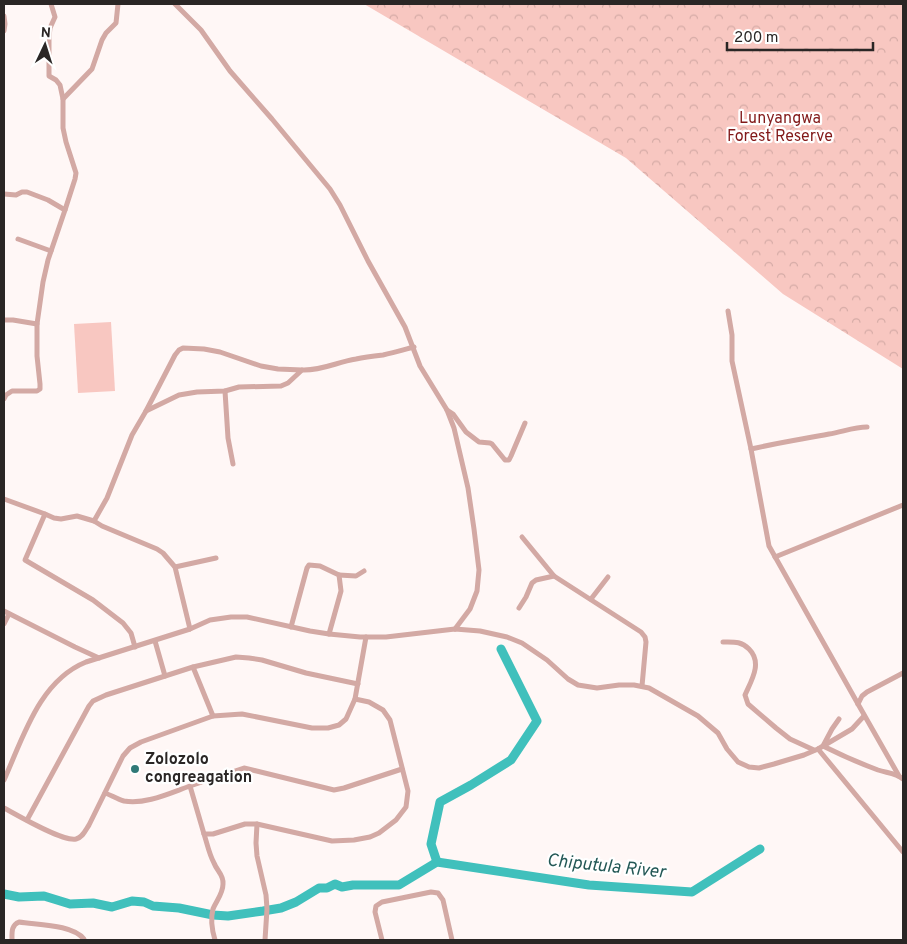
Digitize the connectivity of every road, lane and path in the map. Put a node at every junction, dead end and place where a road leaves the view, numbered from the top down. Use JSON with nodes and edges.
{"nodes":[{"id":1,"x":51,"y":4,"type":"edge"},
{"id":2,"x":118,"y":4,"type":"edge"},
{"id":3,"x":175,"y":4,"type":"edge"},
{"id":4,"x":4,"y":16,"type":"edge"},
{"id":5,"x":4,"y":31,"type":"edge"},
{"id":6,"x":63,"y":99,"type":"junction"},
{"id":7,"x":4,"y":194,"type":"edge"},
{"id":8,"x":65,"y":210,"type":"junction"},
{"id":9,"x":18,"y":239,"type":"dead end"},
{"id":10,"x":51,"y":251,"type":"junction"},
{"id":11,"x":728,"y":311,"type":"dead end"},
{"id":12,"x":4,"y":320,"type":"edge"},
{"id":13,"x":37,"y":324,"type":"junction"},
{"id":14,"x":414,"y":347,"type":"junction"},
{"id":15,"x":302,"y":370,"type":"junction"},
{"id":16,"x":225,"y":391,"type":"junction"},
{"id":17,"x":4,"y":399,"type":"edge"},
{"id":18,"x":447,"y":410,"type":"junction"},
{"id":19,"x":146,"y":411,"type":"junction"},
{"id":20,"x":525,"y":423,"type":"dead end"},
{"id":21,"x":867,"y":428,"type":"dead end"},
{"id":22,"x":751,"y":449,"type":"junction"},
{"id":23,"x":233,"y":464,"type":"dead end"},
{"id":24,"x":4,"y":499,"type":"edge"},
{"id":25,"x":903,"y":505,"type":"edge"},
{"id":26,"x":45,"y":514,"type":"junction"},
{"id":27,"x":94,"y":521,"type":"junction"},
{"id":28,"x":522,"y":537,"type":"dead end"},
{"id":29,"x":775,"y":557,"type":"junction"},
{"id":30,"x":216,"y":558,"type":"dead end"},
{"id":31,"x":175,"y":567,"type":"junction"},
{"id":32,"x":364,"y":571,"type":"dead end"},
{"id":33,"x":340,"y":575,"type":"junction"},
{"id":34,"x":554,"y":576,"type":"junction"},
{"id":35,"x":608,"y":577,"type":"dead end"},
{"id":36,"x":591,"y":599,"type":"junction"},
{"id":37,"x":519,"y":608,"type":"dead end"},
{"id":38,"x":6,"y":613,"type":"edge"},
{"id":39,"x":4,"y":624,"type":"edge"},
{"id":40,"x":291,"y":626,"type":"junction"},
{"id":41,"x":190,"y":629,"type":"junction"},
{"id":42,"x":455,"y":629,"type":"junction"},
{"id":43,"x":329,"y":634,"type":"junction"},
{"id":44,"x":366,"y":637,"type":"junction"},
{"id":45,"x":155,"y":641,"type":"junction"},
{"id":46,"x":723,"y":642,"type":"dead end"},
{"id":47,"x":135,"y":647,"type":"junction"},
{"id":48,"x":99,"y":658,"type":"junction"},
{"id":49,"x":193,"y":667,"type":"junction"},
{"id":50,"x":903,"y":673,"type":"edge"},
{"id":51,"x":165,"y":676,"type":"junction"},
{"id":52,"x":358,"y":684,"type":"junction"},
{"id":53,"x":642,"y":686,"type":"junction"},
{"id":54,"x":356,"y":699,"type":"junction"},
{"id":55,"x":858,"y":704,"type":"junction"},
{"id":56,"x":212,"y":716,"type":"junction"},
{"id":57,"x":864,"y":716,"type":"junction"},
{"id":58,"x":839,"y":719,"type":"dead end"},
{"id":59,"x":818,"y":749,"type":"junction"},
{"id":60,"x":402,"y":769,"type":"junction"},
{"id":61,"x":901,"y":777,"type":"edge"},
{"id":62,"x":4,"y":780,"type":"edge"},
{"id":63,"x":190,"y":786,"type":"junction"},
{"id":64,"x":105,"y":793,"type":"junction"},
{"id":65,"x":4,"y":808,"type":"edge"},
{"id":66,"x":28,"y":820,"type":"junction"},
{"id":67,"x":257,"y":824,"type":"junction"},
{"id":68,"x":204,"y":834,"type":"junction"},
{"id":69,"x":903,"y":852,"type":"edge"},
{"id":70,"x":84,"y":938,"type":"dead end"},
{"id":71,"x":12,"y":940,"type":"edge"},
{"id":72,"x":215,"y":940,"type":"edge"},
{"id":73,"x":265,"y":940,"type":"edge"},
{"id":74,"x":382,"y":940,"type":"edge"},
{"id":75,"x":452,"y":940,"type":"edge"}],
"edges":[{"from":1,"to":6,"type":"street"},
{"from":2,"to":6,"type":"street"},
{"from":3,"to":14,"type":"street"},
{"from":4,"to":5,"type":"street"},
{"from":6,"to":8,"type":"street"},
{"from":7,"to":8,"type":"street"},
{"from":8,"to":10,"type":"street"},
{"from":9,"to":10,"type":"street"},
{"from":10,"to":13,"type":"street"},
{"from":11,"to":22,"type":"street"},
{"from":12,"to":13,"type":"street"},
{"from":13,"to":17,"type":"street"},
{"from":14,"to":15,"type":"street"},
{"from":14,"to":18,"type":"street"},
{"from":15,"to":16,"type":"street"},
{"from":15,"to":19,"type":"street"},
{"from":16,"to":19,"type":"street"},
{"from":16,"to":23,"type":"street"},
{"from":18,"to":20,"type":"street"},
{"from":18,"to":42,"type":"street"},
{"from":19,"to":27,"type":"street"},
{"from":21,"to":22,"type":"street"},
{"from":22,"to":29,"type":"street"},
{"from":24,"to":26,"type":"street"},
{"from":25,"to":29,"type":"street"},
{"from":26,"to":27,"type":"street"},
{"from":26,"to":47,"type":"street"},
{"from":27,"to":31,"type":"street"},
{"from":28,"to":34,"type":"street"},
{"from":29,"to":55,"type":"street"},
{"from":30,"to":31,"type":"street"},
{"from":31,"to":41,"type":"street"},
{"from":32,"to":33,"type":"street"},
{"from":33,"to":40,"type":"street"},
{"from":33,"to":43,"type":"street"},
{"from":34,"to":36,"type":"street"},
{"from":34,"to":37,"type":"street"},
{"from":35,"to":36,"type":"street"},
{"from":36,"to":53,"type":"street"},
{"from":38,"to":39,"type":"street"},
{"from":38,"to":48,"type":"street"},
{"from":40,"to":41,"type":"street"},
{"from":40,"to":43,"type":"street"},
{"from":41,"to":45,"type":"street"},
{"from":42,"to":44,"type":"street"},
{"from":42,"to":53,"type":"street"},
{"from":43,"to":44,"type":"street"},
{"from":44,"to":52,"type":"street"},
{"from":45,"to":47,"type":"street"},
{"from":45,"to":51,"type":"street"},
{"from":46,"to":59,"type":"street"},
{"from":47,"to":48,"type":"street"},
{"from":48,"to":62,"type":"street"},
{"from":49,"to":51,"type":"street"},
{"from":49,"to":52,"type":"street"},
{"from":49,"to":56,"type":"street"},
{"from":50,"to":55,"type":"street"},
{"from":51,"to":66,"type":"street"},
{"from":52,"to":54,"type":"street"},
{"from":53,"to":59,"type":"street"},
{"from":54,"to":56,"type":"street"},
{"from":54,"to":60,"type":"street"},
{"from":55,"to":57,"type":"street"},
{"from":56,"to":64,"type":"street"},
{"from":57,"to":59,"type":"street"},
{"from":57,"to":61,"type":"street"},
{"from":58,"to":59,"type":"street"},
{"from":59,"to":61,"type":"street"},
{"from":59,"to":69,"type":"street"},
{"from":60,"to":63,"type":"street"},
{"from":60,"to":67,"type":"street"},
{"from":63,"to":64,"type":"street"},
{"from":63,"to":68,"type":"street"},
{"from":64,"to":66,"type":"street"},
{"from":65,"to":66,"type":"street"},
{"from":67,"to":68,"type":"street"},
{"from":67,"to":73,"type":"street"},
{"from":68,"to":72,"type":"street"},
{"from":70,"to":71,"type":"street"},
{"from":74,"to":75,"type":"street"}]}
